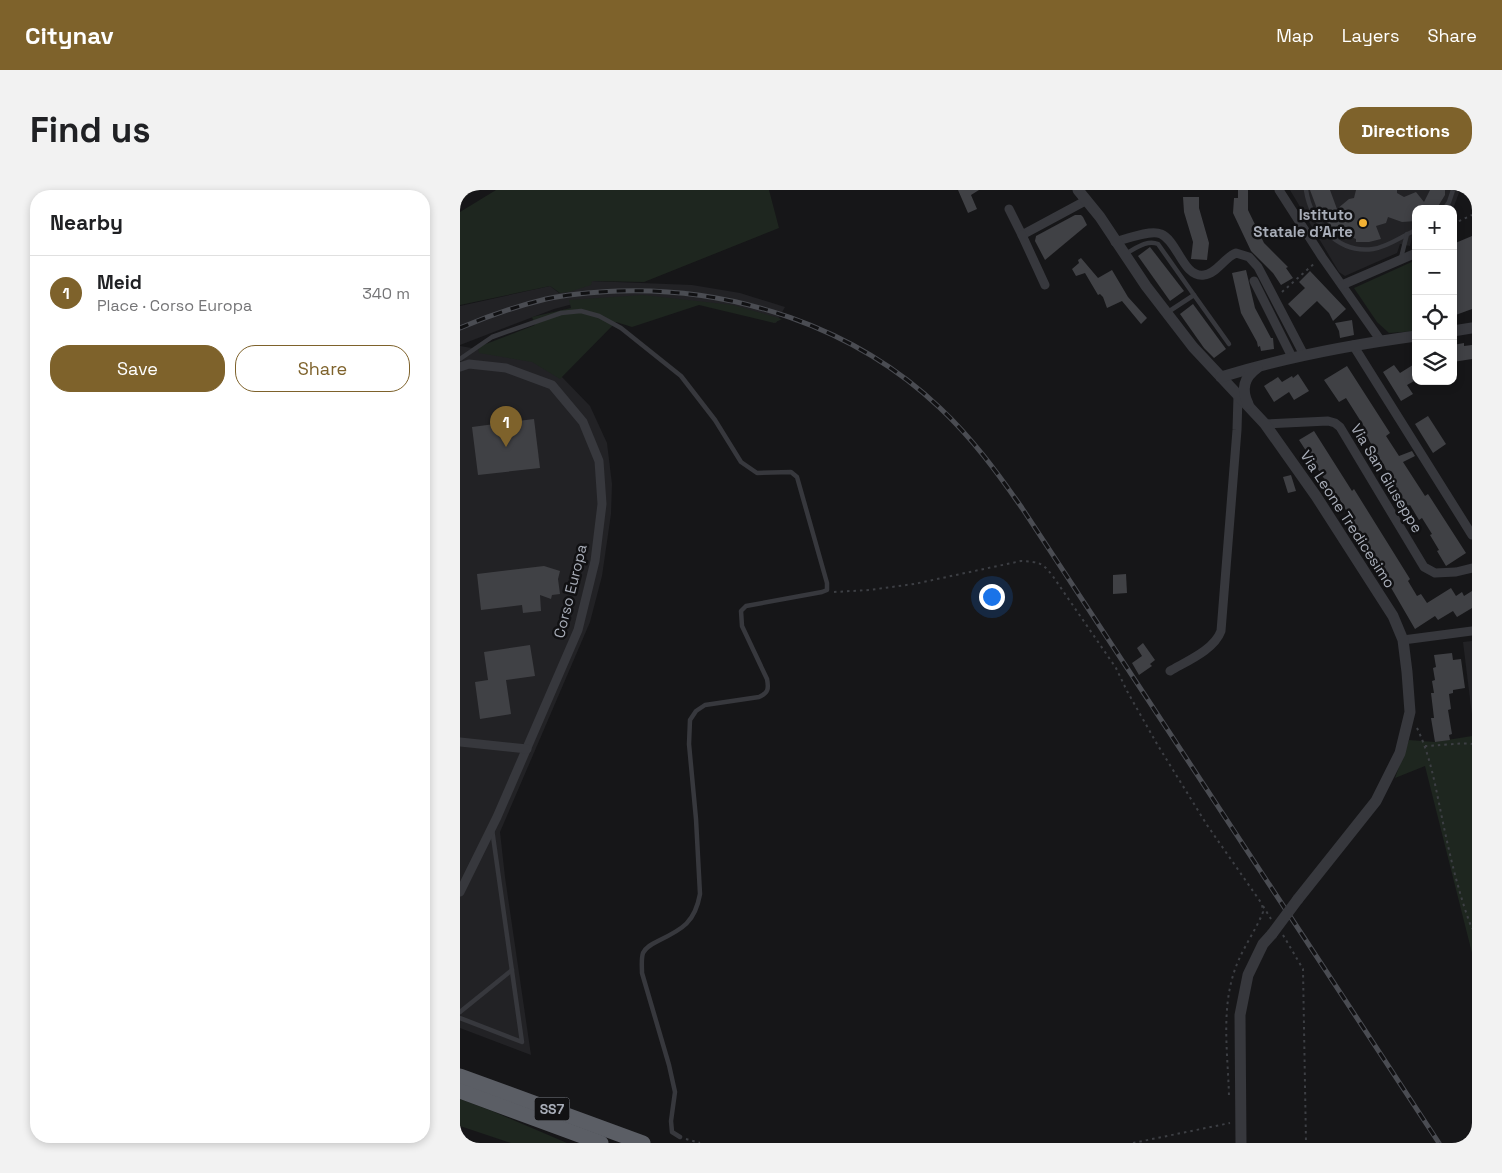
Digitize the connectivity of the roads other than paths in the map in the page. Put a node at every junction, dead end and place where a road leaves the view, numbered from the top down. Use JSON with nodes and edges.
{"nodes":[{"id":1,"x":1078,"y":190,"type":"edge"},
{"id":2,"x":1279,"y":190,"type":"edge"},
{"id":3,"x":1306,"y":190,"type":"edge"},
{"id":4,"x":1452,"y":190,"type":"edge"},
{"id":5,"x":1087,"y":200,"type":"junction"},
{"id":6,"x":1447,"y":205,"type":"edge"},
{"id":7,"x":1008,"y":209,"type":"dead end"},
{"id":8,"x":1412,"y":232,"type":"edge"},
{"id":9,"x":1022,"y":234,"type":"junction"},
{"id":10,"x":1407,"y":234,"type":"junction"},
{"id":11,"x":1115,"y":242,"type":"junction"},
{"id":12,"x":1124,"y":254,"type":"junction"},
{"id":13,"x":1412,"y":255,"type":"edge"},
{"id":14,"x":1400,"y":260,"type":"junction"},
{"id":15,"x":1254,"y":281,"type":"dead end"},
{"id":16,"x":1045,"y":285,"type":"dead end"},
{"id":17,"x":1342,"y":285,"type":"junction"},
{"id":18,"x":1194,"y":295,"type":"junction"},
{"id":19,"x":1167,"y":313,"type":"junction"},
{"id":20,"x":1472,"y":328,"type":"edge"},
{"id":21,"x":1457,"y":330,"type":"edge"},
{"id":22,"x":1412,"y":337,"type":"edge"},
{"id":23,"x":1381,"y":341,"type":"junction"},
{"id":24,"x":1229,"y":344,"type":"dead end"},
{"id":25,"x":1353,"y":345,"type":"junction"},
{"id":26,"x":1304,"y":355,"type":"junction"},
{"id":27,"x":1292,"y":357,"type":"junction"},
{"id":28,"x":460,"y":359,"type":"edge"},
{"id":29,"x":1260,"y":365,"type":"junction"},
{"id":30,"x":460,"y":367,"type":"edge"},
{"id":31,"x":1222,"y":377,"type":"junction"},
{"id":32,"x":1247,"y":378,"type":"junction"},
{"id":33,"x":1230,"y":386,"type":"junction"},
{"id":34,"x":1238,"y":396,"type":"junction"},
{"id":35,"x":1253,"y":411,"type":"junction"},
{"id":36,"x":1265,"y":424,"type":"junction"},
{"id":37,"x":1472,"y":535,"type":"edge"},
{"id":38,"x":1472,"y":568,"type":"edge"},
{"id":39,"x":1472,"y":630,"type":"edge"},
{"id":40,"x":1403,"y":640,"type":"junction"},
{"id":41,"x":1170,"y":672,"type":"dead end"},
{"id":42,"x":460,"y":742,"type":"edge"},
{"id":43,"x":527,"y":749,"type":"junction"},
{"id":44,"x":492,"y":828,"type":"junction"},
{"id":45,"x":460,"y":892,"type":"edge"},
{"id":46,"x":512,"y":970,"type":"junction"},
{"id":47,"x":460,"y":1012,"type":"edge"},
{"id":48,"x":460,"y":1018,"type":"edge"},
{"id":49,"x":460,"y":1076,"type":"edge"},
{"id":50,"x":460,"y":1091,"type":"edge"},
{"id":51,"x":680,"y":1137,"type":"road end"},
{"id":52,"x":602,"y":1143,"type":"edge"},
{"id":53,"x":643,"y":1143,"type":"edge"},
{"id":54,"x":1241,"y":1143,"type":"edge"}],
"edges":[{"from":1,"to":5,"type":"street","name":"Via Leone Tredicesimo"},
{"from":2,"to":17,"type":"street"},
{"from":3,"to":10,"type":"lane"},
{"from":4,"to":6,"type":"lane"},
{"from":5,"to":9,"type":"street"},
{"from":5,"to":11,"type":"street","name":"Via Leone Tredicesimo"},
{"from":7,"to":9,"type":"street"},
{"from":8,"to":10,"type":"lane"},
{"from":9,"to":16,"type":"street"},
{"from":10,"to":14,"type":"lane"},
{"from":11,"to":12,"type":"street","name":"Via Leone Tredicesimo"},
{"from":11,"to":26,"type":"street"},
{"from":12,"to":18,"type":"lane"},
{"from":12,"to":19,"type":"street","name":"Via Leone Tredicesimo"},
{"from":13,"to":14,"type":"street"},
{"from":14,"to":17,"type":"street"},
{"from":15,"to":27,"type":"street"},
{"from":17,"to":23,"type":"street"},
{"from":18,"to":19,"type":"lane"},
{"from":18,"to":24,"type":"lane"},
{"from":19,"to":31,"type":"street","name":"Via Leone Tredicesimo"},
{"from":20,"to":21,"type":"street"},
{"from":22,"to":23,"type":"street"},
{"from":23,"to":25,"type":"street"},
{"from":25,"to":26,"type":"street"},
{"from":25,"to":37,"type":"street"},
{"from":26,"to":27,"type":"street"},
{"from":27,"to":29,"type":"street"},
{"from":28,"to":51,"type":"lane"},
{"from":29,"to":31,"type":"street"},
{"from":29,"to":32,"type":"street"},
{"from":30,"to":43,"type":"street","name":"Corso Europa"},
{"from":31,"to":33,"type":"street","name":"Via Leone Tredicesimo"},
{"from":32,"to":33,"type":"street"},
{"from":32,"to":35,"type":"street"},
{"from":33,"to":34,"type":"street","name":"Via Leone Tredicesimo"},
{"from":34,"to":35,"type":"street","name":"Via Leone Tredicesimo"},
{"from":34,"to":41,"type":"street"},
{"from":35,"to":36,"type":"street","name":"Via Leone Tredicesimo"},
{"from":36,"to":38,"type":"street","name":"Via San Giuseppe"},
{"from":36,"to":40,"type":"street","name":"Via Leone Tredicesimo"},
{"from":39,"to":40,"type":"street"},
{"from":40,"to":54,"type":"street","name":"Via Leone Tredicesimo","bridge":true},
{"from":42,"to":43,"type":"street"},
{"from":43,"to":44,"type":"street","name":"Corso Europa"},
{"from":44,"to":45,"type":"street","name":"Corso Europa"},
{"from":44,"to":46,"type":"lane"},
{"from":46,"to":47,"type":"lane"},
{"from":46,"to":48,"type":"lane"},
{"from":49,"to":53,"type":"highway","number":"SS7"},
{"from":50,"to":52,"type":"highway","number":"SS7"}]}
